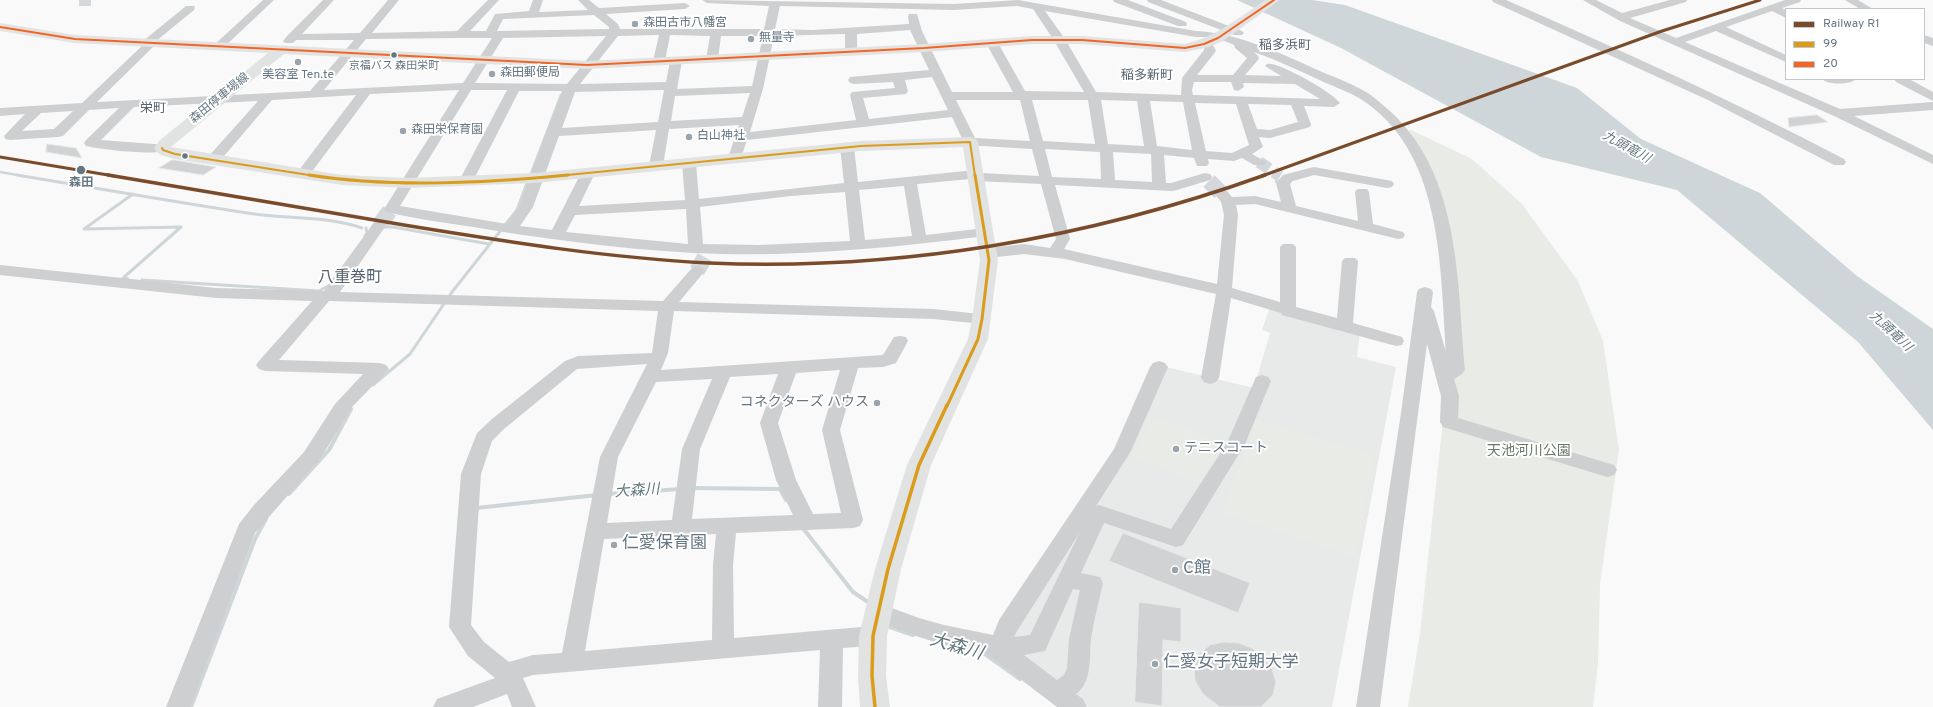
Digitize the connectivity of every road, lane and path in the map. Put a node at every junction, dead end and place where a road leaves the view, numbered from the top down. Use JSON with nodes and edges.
{"nodes":[{"id":1,"x":269,"y":0,"type":"edge"},
{"id":2,"x":329,"y":0,"type":"edge"},
{"id":3,"x":394,"y":0,"type":"edge"},
{"id":4,"x":494,"y":0,"type":"edge"},
{"id":5,"x":538,"y":0,"type":"edge"},
{"id":6,"x":583,"y":0,"type":"edge"},
{"id":7,"x":707,"y":0,"type":"edge"},
{"id":8,"x":1118,"y":0,"type":"edge"},
{"id":9,"x":1152,"y":0,"type":"edge"},
{"id":10,"x":1274,"y":0,"type":"edge"},
{"id":11,"x":1498,"y":0,"type":"edge"},
{"id":12,"x":1589,"y":0,"type":"edge"},
{"id":13,"x":1682,"y":0,"type":"edge"},
{"id":14,"x":1796,"y":0,"type":"edge"},
{"id":15,"x":1850,"y":0,"type":"edge"},
{"id":16,"x":845,"y":2,"type":"edge"},
{"id":17,"x":688,"y":3,"type":"edge"},
{"id":18,"x":775,"y":3,"type":"junction"},
{"id":19,"x":901,"y":3,"type":"edge"},
{"id":20,"x":913,"y":6,"type":"junction"},
{"id":21,"x":1036,"y":6,"type":"junction"},
{"id":22,"x":1772,"y":7,"type":"junction"},
{"id":23,"x":190,"y":8,"type":"dead end"},
{"id":24,"x":1866,"y":8,"type":"edge"},
{"id":25,"x":598,"y":11,"type":"junction"},
{"id":26,"x":533,"y":14,"type":"junction"},
{"id":27,"x":1785,"y":14,"type":"edge"},
{"id":28,"x":546,"y":15,"type":"junction"},
{"id":29,"x":1621,"y":17,"type":"junction"},
{"id":30,"x":0,"y":27,"type":"edge"},
{"id":31,"x":914,"y":27,"type":"junction"},
{"id":32,"x":1718,"y":28,"type":"junction"},
{"id":33,"x":851,"y":31,"type":"junction"},
{"id":34,"x":667,"y":32,"type":"junction"},
{"id":35,"x":716,"y":33,"type":"junction"},
{"id":36,"x":767,"y":33,"type":"junction"},
{"id":37,"x":614,"y":34,"type":"junction"},
{"id":38,"x":460,"y":35,"type":"junction"},
{"id":39,"x":494,"y":35,"type":"junction"},
{"id":40,"x":533,"y":35,"type":"junction"},
{"id":41,"x":363,"y":36,"type":"junction"},
{"id":42,"x":292,"y":37,"type":"junction"},
{"id":43,"x":1059,"y":40,"type":"junction"},
{"id":44,"x":1215,"y":40,"type":"junction"},
{"id":45,"x":1674,"y":42,"type":"junction"},
{"id":46,"x":992,"y":43,"type":"junction"},
{"id":47,"x":149,"y":44,"type":"junction"},
{"id":48,"x":218,"y":47,"type":"junction"},
{"id":49,"x":924,"y":48,"type":"junction"},
{"id":50,"x":279,"y":51,"type":"junction"},
{"id":51,"x":851,"y":52,"type":"junction"},
{"id":52,"x":348,"y":54,"type":"junction"},
{"id":53,"x":764,"y":56,"type":"junction"},
{"id":54,"x":1253,"y":57,"type":"junction"},
{"id":55,"x":712,"y":59,"type":"junction"},
{"id":56,"x":1785,"y":59,"type":"edge"},
{"id":57,"x":484,"y":60,"type":"junction"},
{"id":58,"x":676,"y":60,"type":"junction"},
{"id":59,"x":659,"y":61,"type":"junction"},
{"id":60,"x":590,"y":64,"type":"junction"},
{"id":61,"x":936,"y":73,"type":"junction"},
{"id":62,"x":899,"y":78,"type":"junction"},
{"id":63,"x":1188,"y":78,"type":"junction"},
{"id":64,"x":1236,"y":79,"type":"junction"},
{"id":65,"x":854,"y":80,"type":"dead end"},
{"id":66,"x":1300,"y":80,"type":"junction"},
{"id":67,"x":1902,"y":80,"type":"edge"},
{"id":68,"x":468,"y":86,"type":"junction"},
{"id":69,"x":515,"y":87,"type":"junction"},
{"id":70,"x":570,"y":88,"type":"junction"},
{"id":71,"x":757,"y":89,"type":"junction"},
{"id":72,"x":366,"y":90,"type":"junction"},
{"id":73,"x":670,"y":90,"type":"junction"},
{"id":74,"x":314,"y":94,"type":"junction"},
{"id":75,"x":1023,"y":95,"type":"junction"},
{"id":76,"x":948,"y":96,"type":"junction"},
{"id":77,"x":1093,"y":96,"type":"junction"},
{"id":78,"x":1364,"y":96,"type":"junction"},
{"id":79,"x":268,"y":97,"type":"junction"},
{"id":80,"x":1933,"y":97,"type":"edge"},
{"id":81,"x":1144,"y":98,"type":"junction"},
{"id":82,"x":220,"y":99,"type":"junction"},
{"id":83,"x":1187,"y":99,"type":"junction"},
{"id":84,"x":1242,"y":101,"type":"junction"},
{"id":85,"x":1296,"y":102,"type":"junction"},
{"id":86,"x":130,"y":104,"type":"junction"},
{"id":87,"x":85,"y":106,"type":"junction"},
{"id":88,"x":1933,"y":106,"type":"edge"},
{"id":89,"x":38,"y":110,"type":"junction"},
{"id":90,"x":0,"y":112,"type":"edge"},
{"id":91,"x":956,"y":113,"type":"junction"},
{"id":92,"x":1838,"y":113,"type":"junction"},
{"id":93,"x":746,"y":121,"type":"junction"},
{"id":94,"x":863,"y":122,"type":"junction"},
{"id":95,"x":844,"y":124,"type":"junction"},
{"id":96,"x":663,"y":125,"type":"junction"},
{"id":97,"x":553,"y":132,"type":"junction"},
{"id":98,"x":1251,"y":133,"type":"junction"},
{"id":99,"x":741,"y":137,"type":"junction"},
{"id":100,"x":970,"y":142,"type":"junction"},
{"id":101,"x":1039,"y":145,"type":"junction"},
{"id":102,"x":162,"y":148,"type":"junction"},
{"id":103,"x":846,"y":148,"type":"junction"},
{"id":104,"x":1104,"y":148,"type":"junction"},
{"id":105,"x":1154,"y":150,"type":"junction"},
{"id":106,"x":1241,"y":153,"type":"junction"},
{"id":107,"x":1200,"y":154,"type":"junction"},
{"id":108,"x":735,"y":158,"type":"junction"},
{"id":109,"x":213,"y":160,"type":"junction"},
{"id":110,"x":1933,"y":160,"type":"edge"},
{"id":111,"x":1259,"y":162,"type":"tunnel mouth"},
{"id":112,"x":1838,"y":162,"type":"dead end"},
{"id":113,"x":689,"y":163,"type":"junction"},
{"id":114,"x":656,"y":166,"type":"junction"},
{"id":115,"x":588,"y":173,"type":"junction"},
{"id":116,"x":303,"y":174,"type":"junction"},
{"id":117,"x":976,"y":175,"type":"junction"},
{"id":118,"x":530,"y":178,"type":"junction"},
{"id":119,"x":1046,"y":180,"type":"junction"},
{"id":120,"x":466,"y":181,"type":"junction"},
{"id":121,"x":910,"y":181,"type":"junction"},
{"id":122,"x":408,"y":183,"type":"junction"},
{"id":123,"x":1108,"y":184,"type":"junction"},
{"id":124,"x":1387,"y":184,"type":"dead end"},
{"id":125,"x":1159,"y":186,"type":"junction"},
{"id":126,"x":852,"y":187,"type":"junction"},
{"id":127,"x":1362,"y":192,"type":"dead end"},
{"id":128,"x":693,"y":204,"type":"junction"},
{"id":129,"x":1290,"y":209,"type":"junction"},
{"id":130,"x":569,"y":211,"type":"junction"},
{"id":131,"x":380,"y":224,"type":"tunnel mouth"},
{"id":132,"x":1366,"y":227,"type":"junction"},
{"id":133,"x":510,"y":229,"type":"junction"},
{"id":134,"x":985,"y":232,"type":"junction"},
{"id":135,"x":1398,"y":235,"type":"dead end"},
{"id":136,"x":557,"y":236,"type":"junction"},
{"id":137,"x":920,"y":240,"type":"junction"},
{"id":138,"x":858,"y":245,"type":"junction"},
{"id":139,"x":1288,"y":247,"type":"dead end"},
{"id":140,"x":704,"y":250,"type":"junction"},
{"id":141,"x":988,"y":253,"type":"junction"},
{"id":142,"x":1054,"y":253,"type":"junction"},
{"id":143,"x":1350,"y":262,"type":"dead end"},
{"id":144,"x":0,"y":270,"type":"edge"},
{"id":145,"x":697,"y":271,"type":"tunnel mouth"},
{"id":146,"x":1224,"y":291,"type":"junction"},
{"id":147,"x":327,"y":296,"type":"junction"},
{"id":148,"x":667,"y":306,"type":"junction"},
{"id":149,"x":1288,"y":311,"type":"junction"},
{"id":150,"x":982,"y":319,"type":"junction"},
{"id":151,"x":1345,"y":326,"type":"junction"},
{"id":152,"x":900,"y":341,"type":"dead end"},
{"id":153,"x":1396,"y":341,"type":"dead end"},
{"id":154,"x":658,"y":358,"type":"junction"},
{"id":155,"x":851,"y":363,"type":"junction"},
{"id":156,"x":789,"y":367,"type":"junction"},
{"id":157,"x":1159,"y":367,"type":"dead end"},
{"id":158,"x":724,"y":372,"type":"junction"},
{"id":159,"x":650,"y":377,"type":"junction"},
{"id":160,"x":1444,"y":377,"type":"junction"},
{"id":161,"x":1210,"y":378,"type":"dead end"},
{"id":162,"x":1262,"y":381,"type":"dead end"},
{"id":163,"x":1607,"y":470,"type":"dead end"},
{"id":164,"x":802,"y":522,"type":"junction"},
{"id":165,"x":726,"y":525,"type":"junction"},
{"id":166,"x":680,"y":527,"type":"junction"},
{"id":167,"x":596,"y":531,"type":"junction"},
{"id":168,"x":1067,"y":580,"type":"junction"},
{"id":169,"x":878,"y":612,"type":"junction"},
{"id":170,"x":873,"y":636,"type":"junction"},
{"id":171,"x":832,"y":640,"type":"junction"},
{"id":172,"x":723,"y":649,"type":"junction"},
{"id":173,"x":999,"y":649,"type":"junction"},
{"id":174,"x":572,"y":662,"type":"junction"},
{"id":175,"x":510,"y":677,"type":"junction"},
{"id":176,"x":1057,"y":694,"type":"junction"},
{"id":177,"x":178,"y":707,"type":"edge"},
{"id":178,"x":445,"y":707,"type":"edge"},
{"id":179,"x":524,"y":707,"type":"edge"},
{"id":180,"x":830,"y":707,"type":"edge"},
{"id":181,"x":875,"y":707,"type":"edge"},
{"id":182,"x":1075,"y":707,"type":"edge"},
{"id":183,"x":1368,"y":707,"type":"edge"}],
"edges":[{"from":1,"to":48,"type":"street"},
{"from":2,"to":42,"type":"street"},
{"from":3,"to":41,"type":"street"},
{"from":4,"to":38,"type":"street"},
{"from":5,"to":26,"type":"street"},
{"from":6,"to":25,"type":"street"},
{"from":7,"to":18,"type":"street"},
{"from":8,"to":44,"type":"street"},
{"from":9,"to":78,"type":"street"},
{"from":10,"to":44,"type":"main road"},
{"from":11,"to":112,"type":"street"},
{"from":12,"to":29,"type":"street"},
{"from":13,"to":29,"type":"street"},
{"from":14,"to":22,"type":"street"},
{"from":15,"to":24,"type":"street"},
{"from":16,"to":18,"type":"street"},
{"from":16,"to":19,"type":"street"},
{"from":17,"to":25,"type":"street"},
{"from":17,"to":34,"type":"street"},
{"from":18,"to":36,"type":"street"},
{"from":19,"to":20,"type":"street"},
{"from":20,"to":21,"type":"street"},
{"from":20,"to":31,"type":"street"},
{"from":21,"to":43,"type":"street"},
{"from":21,"to":44,"type":"street"},
{"from":22,"to":27,"type":"street"},
{"from":22,"to":32,"type":"street"},
{"from":23,"to":47,"type":"street"},
{"from":25,"to":28,"type":"street"},
{"from":25,"to":37,"type":"street"},
{"from":26,"to":28,"type":"street"},
{"from":26,"to":39,"type":"street"},
{"from":28,"to":40,"type":"street"},
{"from":29,"to":45,"type":"street"},
{"from":30,"to":47,"type":"main road"},
{"from":31,"to":33,"type":"street"},
{"from":31,"to":49,"type":"street"},
{"from":32,"to":45,"type":"street"},
{"from":32,"to":56,"type":"street"},
{"from":33,"to":36,"type":"street"},
{"from":33,"to":51,"type":"street"},
{"from":34,"to":35,"type":"street"},
{"from":34,"to":37,"type":"street"},
{"from":34,"to":59,"type":"street"},
{"from":35,"to":36,"type":"street"},
{"from":35,"to":55,"type":"street"},
{"from":36,"to":53,"type":"street"},
{"from":37,"to":40,"type":"street"},
{"from":37,"to":60,"type":"street"},
{"from":38,"to":39,"type":"street"},
{"from":38,"to":41,"type":"street"},
{"from":39,"to":40,"type":"street"},
{"from":39,"to":57,"type":"street"},
{"from":41,"to":42,"type":"street"},
{"from":41,"to":52,"type":"street"},
{"from":42,"to":50,"type":"street"},
{"from":43,"to":44,"type":"main road"},
{"from":43,"to":46,"type":"main road"},
{"from":43,"to":77,"type":"street"},
{"from":44,"to":54,"type":"street"},
{"from":44,"to":54,"type":"street"},
{"from":44,"to":63,"type":"street"},
{"from":44,"to":78,"type":"street"},
{"from":45,"to":92,"type":"street"},
{"from":46,"to":49,"type":"main road"},
{"from":46,"to":75,"type":"street"},
{"from":47,"to":48,"type":"main road"},
{"from":47,"to":87,"type":"street"},
{"from":48,"to":50,"type":"main road"},
{"from":49,"to":51,"type":"main road"},
{"from":49,"to":61,"type":"street"},
{"from":50,"to":52,"type":"main road"},
{"from":50,"to":82,"type":"main road","name":"森田停車場線"},
{"from":51,"to":53,"type":"main road"},
{"from":52,"to":57,"type":"main road"},
{"from":52,"to":74,"type":"street"},
{"from":53,"to":55,"type":"main road"},
{"from":53,"to":71,"type":"street"},
{"from":54,"to":64,"type":"street"},
{"from":54,"to":66,"type":"street"},
{"from":55,"to":58,"type":"main road"},
{"from":57,"to":60,"type":"main road"},
{"from":57,"to":68,"type":"street"},
{"from":58,"to":59,"type":"main road"},
{"from":58,"to":73,"type":"street"},
{"from":59,"to":60,"type":"main road"},
{"from":60,"to":70,"type":"street"},
{"from":61,"to":62,"type":"street"},
{"from":61,"to":76,"type":"street"},
{"from":62,"to":65,"type":"street"},
{"from":62,"to":94,"type":"street"},
{"from":63,"to":64,"type":"street"},
{"from":63,"to":83,"type":"street"},
{"from":64,"to":66,"type":"street"},
{"from":64,"to":84,"type":"street"},
{"from":66,"to":85,"type":"street"},
{"from":67,"to":80,"type":"street"},
{"from":68,"to":69,"type":"street"},
{"from":68,"to":72,"type":"street"},
{"from":68,"to":122,"type":"street"},
{"from":69,"to":70,"type":"street"},
{"from":69,"to":120,"type":"street"},
{"from":70,"to":73,"type":"street"},
{"from":70,"to":97,"type":"street"},
{"from":71,"to":73,"type":"street"},
{"from":71,"to":93,"type":"street"},
{"from":72,"to":74,"type":"street"},
{"from":72,"to":116,"type":"street"},
{"from":73,"to":96,"type":"street"},
{"from":74,"to":79,"type":"street"},
{"from":75,"to":76,"type":"street"},
{"from":75,"to":77,"type":"street"},
{"from":75,"to":101,"type":"street"},
{"from":76,"to":91,"type":"street"},
{"from":77,"to":81,"type":"street"},
{"from":77,"to":104,"type":"street"},
{"from":78,"to":160,"type":"street"},
{"from":79,"to":82,"type":"street"},
{"from":79,"to":109,"type":"street"},
{"from":81,"to":83,"type":"street"},
{"from":81,"to":105,"type":"street"},
{"from":82,"to":86,"type":"street"},
{"from":82,"to":102,"type":"main road","name":"森田停車場線"},
{"from":83,"to":84,"type":"street"},
{"from":83,"to":107,"type":"street"},
{"from":84,"to":85,"type":"street"},
{"from":84,"to":98,"type":"street"},
{"from":85,"to":98,"type":"street"},
{"from":86,"to":87,"type":"street"},
{"from":86,"to":102,"type":"street"},
{"from":87,"to":89,"type":"street"},
{"from":87,"to":89,"type":"street"},
{"from":88,"to":92,"type":"street"},
{"from":89,"to":90,"type":"street"},
{"from":91,"to":94,"type":"street"},
{"from":91,"to":100,"type":"street"},
{"from":92,"to":110,"type":"street"},
{"from":93,"to":96,"type":"street"},
{"from":93,"to":99,"type":"street"},
{"from":94,"to":95,"type":"street"},
{"from":95,"to":99,"type":"street"},
{"from":95,"to":103,"type":"street"},
{"from":96,"to":97,"type":"street"},
{"from":96,"to":114,"type":"street"},
{"from":97,"to":118,"type":"street"},
{"from":98,"to":106,"type":"street"},
{"from":99,"to":108,"type":"street"},
{"from":100,"to":101,"type":"street"},
{"from":100,"to":103,"type":"main road"},
{"from":100,"to":117,"type":"main road"},
{"from":101,"to":104,"type":"street"},
{"from":101,"to":119,"type":"street"},
{"from":102,"to":109,"type":"main road"},
{"from":103,"to":108,"type":"main road"},
{"from":103,"to":126,"type":"street"},
{"from":104,"to":105,"type":"street"},
{"from":104,"to":123,"type":"street"},
{"from":105,"to":107,"type":"street"},
{"from":105,"to":125,"type":"street"},
{"from":106,"to":107,"type":"street"},
{"from":106,"to":111,"type":"street"},
{"from":107,"to":125,"type":"street"},
{"from":108,"to":113,"type":"main road"},
{"from":109,"to":116,"type":"main road"},
{"from":113,"to":114,"type":"main road"},
{"from":113,"to":128,"type":"street"},
{"from":114,"to":115,"type":"main road"},
{"from":115,"to":118,"type":"main road"},
{"from":115,"to":130,"type":"street"},
{"from":116,"to":122,"type":"main road"},
{"from":117,"to":119,"type":"street"},
{"from":117,"to":121,"type":"street"},
{"from":117,"to":134,"type":"main road"},
{"from":118,"to":120,"type":"main road"},
{"from":118,"to":133,"type":"street"},
{"from":119,"to":123,"type":"street"},
{"from":119,"to":142,"type":"street"},
{"from":120,"to":122,"type":"main road"},
{"from":121,"to":126,"type":"street"},
{"from":121,"to":137,"type":"street"},
{"from":122,"to":133,"type":"street"},
{"from":123,"to":125,"type":"street"},
{"from":124,"to":129,"type":"street"},
{"from":126,"to":128,"type":"street"},
{"from":126,"to":138,"type":"street"},
{"from":127,"to":132,"type":"street"},
{"from":128,"to":130,"type":"street"},
{"from":128,"to":140,"type":"street"},
{"from":129,"to":132,"type":"street"},
{"from":129,"to":146,"type":"street"},
{"from":130,"to":136,"type":"street"},
{"from":131,"to":147,"type":"street"},
{"from":132,"to":135,"type":"street"},
{"from":133,"to":136,"type":"street"},
{"from":134,"to":137,"type":"street"},
{"from":134,"to":141,"type":"main road"},
{"from":136,"to":140,"type":"street"},
{"from":137,"to":138,"type":"street"},
{"from":138,"to":140,"type":"street"},
{"from":139,"to":149,"type":"street"},
{"from":141,"to":142,"type":"street"},
{"from":141,"to":150,"type":"main road"},
{"from":142,"to":146,"type":"street"},
{"from":143,"to":151,"type":"street"},
{"from":144,"to":147,"type":"street"},
{"from":145,"to":148,"type":"street"},
{"from":146,"to":149,"type":"street"},
{"from":146,"to":161,"type":"street"},
{"from":147,"to":148,"type":"street"},
{"from":147,"to":177,"type":"street"},
{"from":148,"to":150,"type":"street"},
{"from":148,"to":154,"type":"street"},
{"from":149,"to":151,"type":"street"},
{"from":150,"to":169,"type":"main road"},
{"from":151,"to":153,"type":"street"},
{"from":152,"to":155,"type":"street"},
{"from":154,"to":159,"type":"street"},
{"from":154,"to":175,"type":"street"},
{"from":155,"to":156,"type":"street"},
{"from":155,"to":164,"type":"street"},
{"from":156,"to":158,"type":"street"},
{"from":156,"to":164,"type":"street"},
{"from":157,"to":173,"type":"street"},
{"from":158,"to":159,"type":"street"},
{"from":158,"to":166,"type":"street"},
{"from":159,"to":167,"type":"street"},
{"from":160,"to":163,"type":"street"},
{"from":160,"to":183,"type":"street"},
{"from":162,"to":168,"type":"street"},
{"from":164,"to":165,"type":"street"},
{"from":165,"to":166,"type":"street"},
{"from":165,"to":172,"type":"street"},
{"from":166,"to":167,"type":"street"},
{"from":167,"to":174,"type":"street"},
{"from":168,"to":173,"type":"street"},
{"from":168,"to":176,"type":"street"},
{"from":169,"to":170,"type":"main road"},
{"from":169,"to":173,"type":"street"},
{"from":170,"to":171,"type":"street"},
{"from":170,"to":181,"type":"main road"},
{"from":171,"to":172,"type":"street"},
{"from":171,"to":180,"type":"street"},
{"from":172,"to":174,"type":"street"},
{"from":173,"to":176,"type":"street"},
{"from":174,"to":175,"type":"street"},
{"from":175,"to":178,"type":"street"},
{"from":175,"to":179,"type":"street"},
{"from":176,"to":182,"type":"street"}]}
